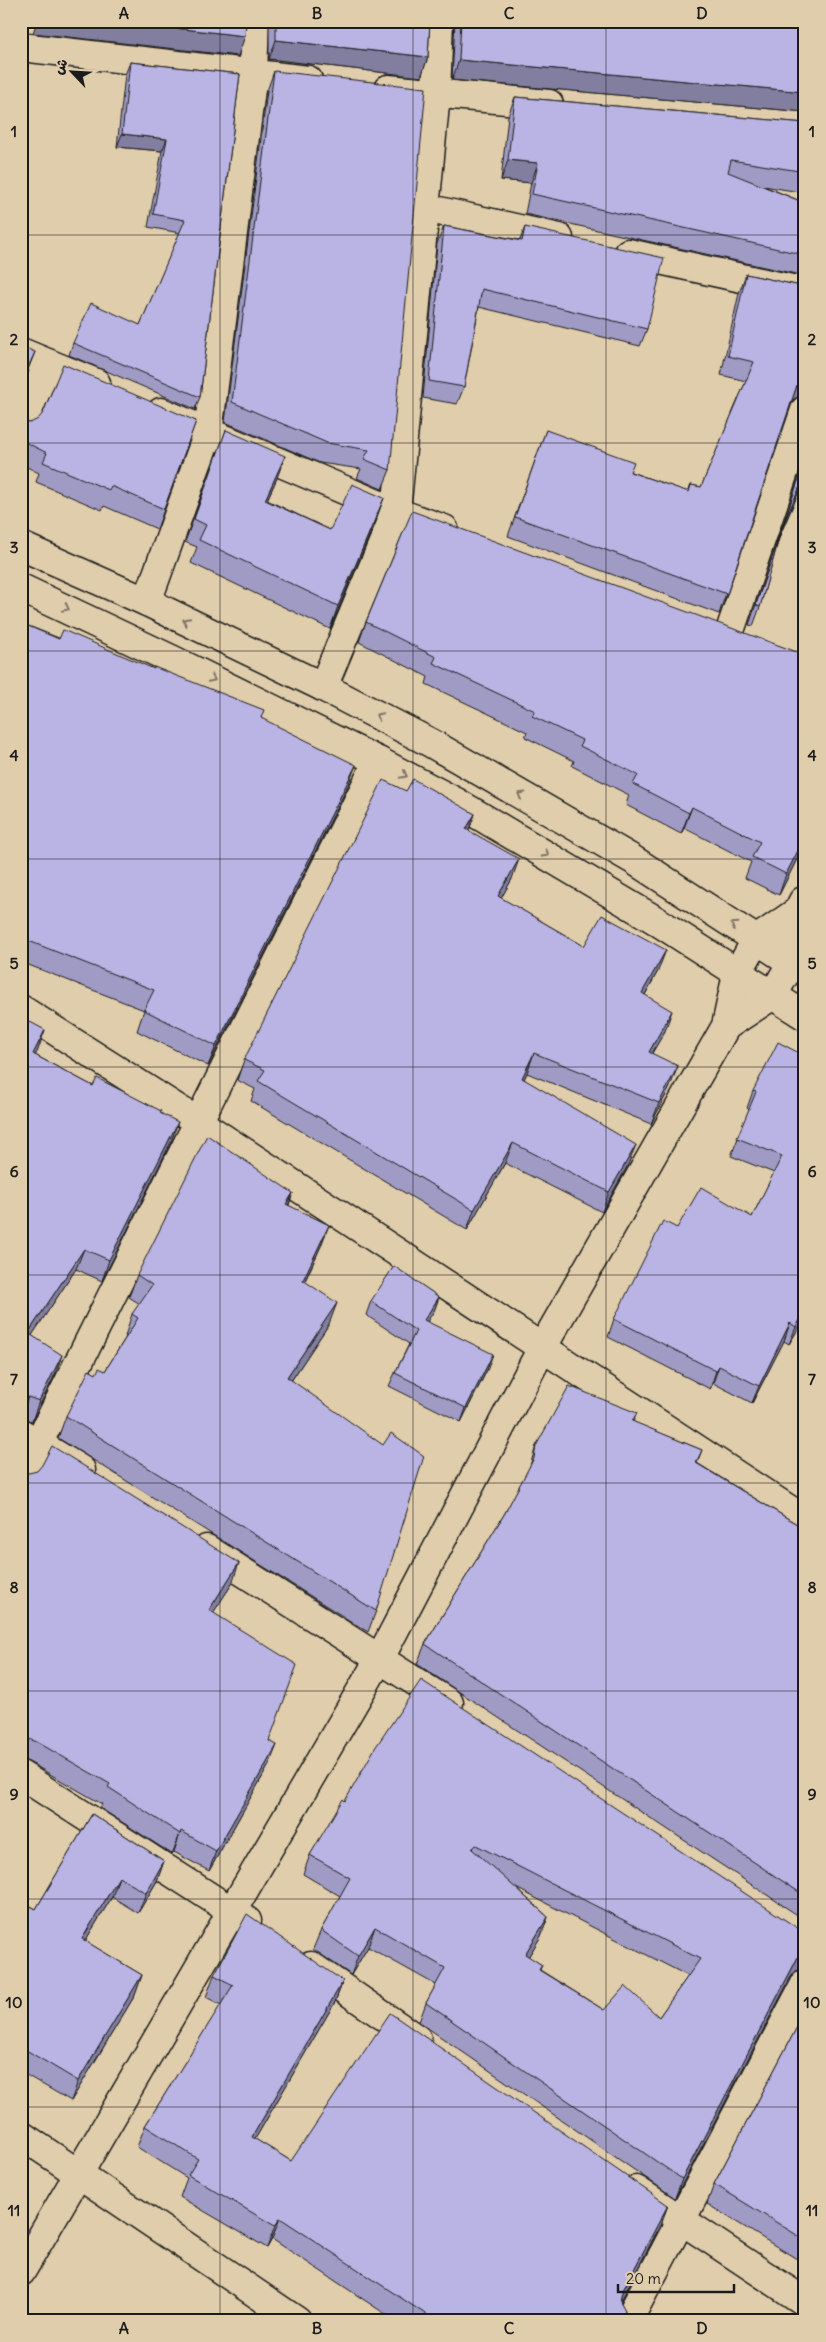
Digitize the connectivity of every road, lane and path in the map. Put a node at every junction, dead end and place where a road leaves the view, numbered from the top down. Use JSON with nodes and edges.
{"nodes":[{"id":1,"x":255,"y":21,"type":"edge"},
{"id":2,"x":439,"y":21,"type":"edge"},
{"id":3,"x":21,"y":47,"type":"edge"},
{"id":4,"x":253,"y":73,"type":"junction"},
{"id":5,"x":330,"y":82,"type":"edge"},
{"id":6,"x":359,"y":85,"type":"edge"},
{"id":7,"x":436,"y":94,"type":"junction"},
{"id":8,"x":576,"y":107,"type":"edge"},
{"id":9,"x":426,"y":208,"type":"junction"},
{"id":10,"x":805,"y":292,"type":"edge"},
{"id":11,"x":21,"y":352,"type":"edge"},
{"id":12,"x":48,"y":363,"type":"junction"},
{"id":13,"x":805,"y":410,"type":"edge"},
{"id":14,"x":21,"y":427,"type":"edge"},
{"id":15,"x":208,"y":433,"type":"junction"},
{"id":16,"x":396,"y":512,"type":"junction"},
{"id":17,"x":470,"y":539,"type":"edge"},
{"id":18,"x":21,"y":546,"type":"edge"},
{"id":19,"x":21,"y":588,"type":"edge"},
{"id":20,"x":147,"y":602,"type":"junction"},
{"id":21,"x":701,"y":624,"type":"edge"},
{"id":22,"x":729,"y":634,"type":"junction"},
{"id":23,"x":754,"y":643,"type":"edge"},
{"id":24,"x":323,"y":687,"type":"junction"},
{"id":25,"x":378,"y":761,"type":"junction"},
{"id":26,"x":802,"y":904,"type":"edge"},
{"id":27,"x":756,"y":940,"type":"junction"},
{"id":28,"x":798,"y":966,"type":"edge"},
{"id":29,"x":736,"y":974,"type":"junction"},
{"id":30,"x":773,"y":995,"type":"junction"},
{"id":31,"x":21,"y":1009,"type":"edge"},
{"id":32,"x":805,"y":1016,"type":"edge"},
{"id":33,"x":726,"y":1026,"type":"junction"},
{"id":34,"x":200,"y":1123,"type":"junction"},
{"id":35,"x":542,"y":1348,"type":"junction"},
{"id":36,"x":30,"y":1438,"type":"edge"},
{"id":37,"x":21,"y":1478,"type":"edge"},
{"id":38,"x":106,"y":1486,"type":"edge"},
{"id":39,"x":805,"y":1520,"type":"edge"},
{"id":40,"x":189,"y":1538,"type":"edge"},
{"id":41,"x":380,"y":1658,"type":"junction"},
{"id":42,"x":472,"y":1718,"type":"edge"},
{"id":43,"x":21,"y":1775,"type":"edge"},
{"id":44,"x":232,"y":1911,"type":"junction"},
{"id":45,"x":264,"y":1933,"type":"edge"},
{"id":46,"x":288,"y":1950,"type":"edge"},
{"id":47,"x":805,"y":1984,"type":"edge"},
{"id":48,"x":435,"y":2051,"type":"edge"},
{"id":49,"x":21,"y":2135,"type":"edge"},
{"id":50,"x":79,"y":2174,"type":"junction"},
{"id":51,"x":614,"y":2175,"type":"edge"},
{"id":52,"x":679,"y":2220,"type":"junction"},
{"id":53,"x":21,"y":2272,"type":"edge"},
{"id":54,"x":805,"y":2302,"type":"edge"},
{"id":55,"x":297,"y":2321,"type":"edge"},
{"id":56,"x":628,"y":2321,"type":"edge"}],
"edges":[{"from":1,"to":4,"type":"street"},
{"from":2,"to":7,"type":"street"},
{"from":3,"to":4,"type":"street"},
{"from":4,"to":5,"type":"street"},
{"from":4,"to":15,"type":"street"},
{"from":6,"to":7,"type":"street"},
{"from":7,"to":8,"type":"street"},
{"from":7,"to":9,"type":"street"},
{"from":9,"to":10,"type":"street"},
{"from":9,"to":16,"type":"street"},
{"from":11,"to":12,"type":"street"},
{"from":12,"to":14,"type":"street"},
{"from":12,"to":15,"type":"street"},
{"from":13,"to":22,"type":"street"},
{"from":15,"to":16,"type":"street"},
{"from":15,"to":20,"type":"street"},
{"from":16,"to":17,"type":"street"},
{"from":16,"to":24,"type":"street"},
{"from":18,"to":20,"type":"street"},
{"from":19,"to":25,"type":"street","one_way":true},
{"from":24,"to":20,"type":"street","one_way":true},
{"from":21,"to":22,"type":"street"},
{"from":22,"to":23,"type":"street"},
{"from":27,"to":24,"type":"street","one_way":true},
{"from":25,"to":29,"type":"street","one_way":true},
{"from":25,"to":34,"type":"street"},
{"from":26,"to":27,"type":"street"},
{"from":26,"to":28,"type":"street"},
{"from":27,"to":28,"type":"street"},
{"from":27,"to":29,"type":"street"},
{"from":28,"to":30,"type":"street"},
{"from":29,"to":30,"type":"street"},
{"from":29,"to":33,"type":"street"},
{"from":30,"to":32,"type":"street"},
{"from":30,"to":33,"type":"street"},
{"from":31,"to":34,"type":"street"},
{"from":33,"to":35,"type":"street"},
{"from":34,"to":35,"type":"street"},
{"from":34,"to":36,"type":"street"},
{"from":35,"to":39,"type":"street"},
{"from":35,"to":41,"type":"street"},
{"from":36,"to":37,"type":"street"},
{"from":36,"to":38,"type":"street"},
{"from":40,"to":41,"type":"street"},
{"from":41,"to":42,"type":"street"},
{"from":41,"to":44,"type":"street"},
{"from":43,"to":44,"type":"street"},
{"from":44,"to":45,"type":"street"},
{"from":44,"to":50,"type":"street"},
{"from":46,"to":48,"type":"street"},
{"from":47,"to":52,"type":"street"},
{"from":49,"to":50,"type":"street"},
{"from":50,"to":53,"type":"street"},
{"from":50,"to":55,"type":"street"},
{"from":51,"to":52,"type":"street"},
{"from":52,"to":54,"type":"street"},
{"from":52,"to":56,"type":"street"}]}
